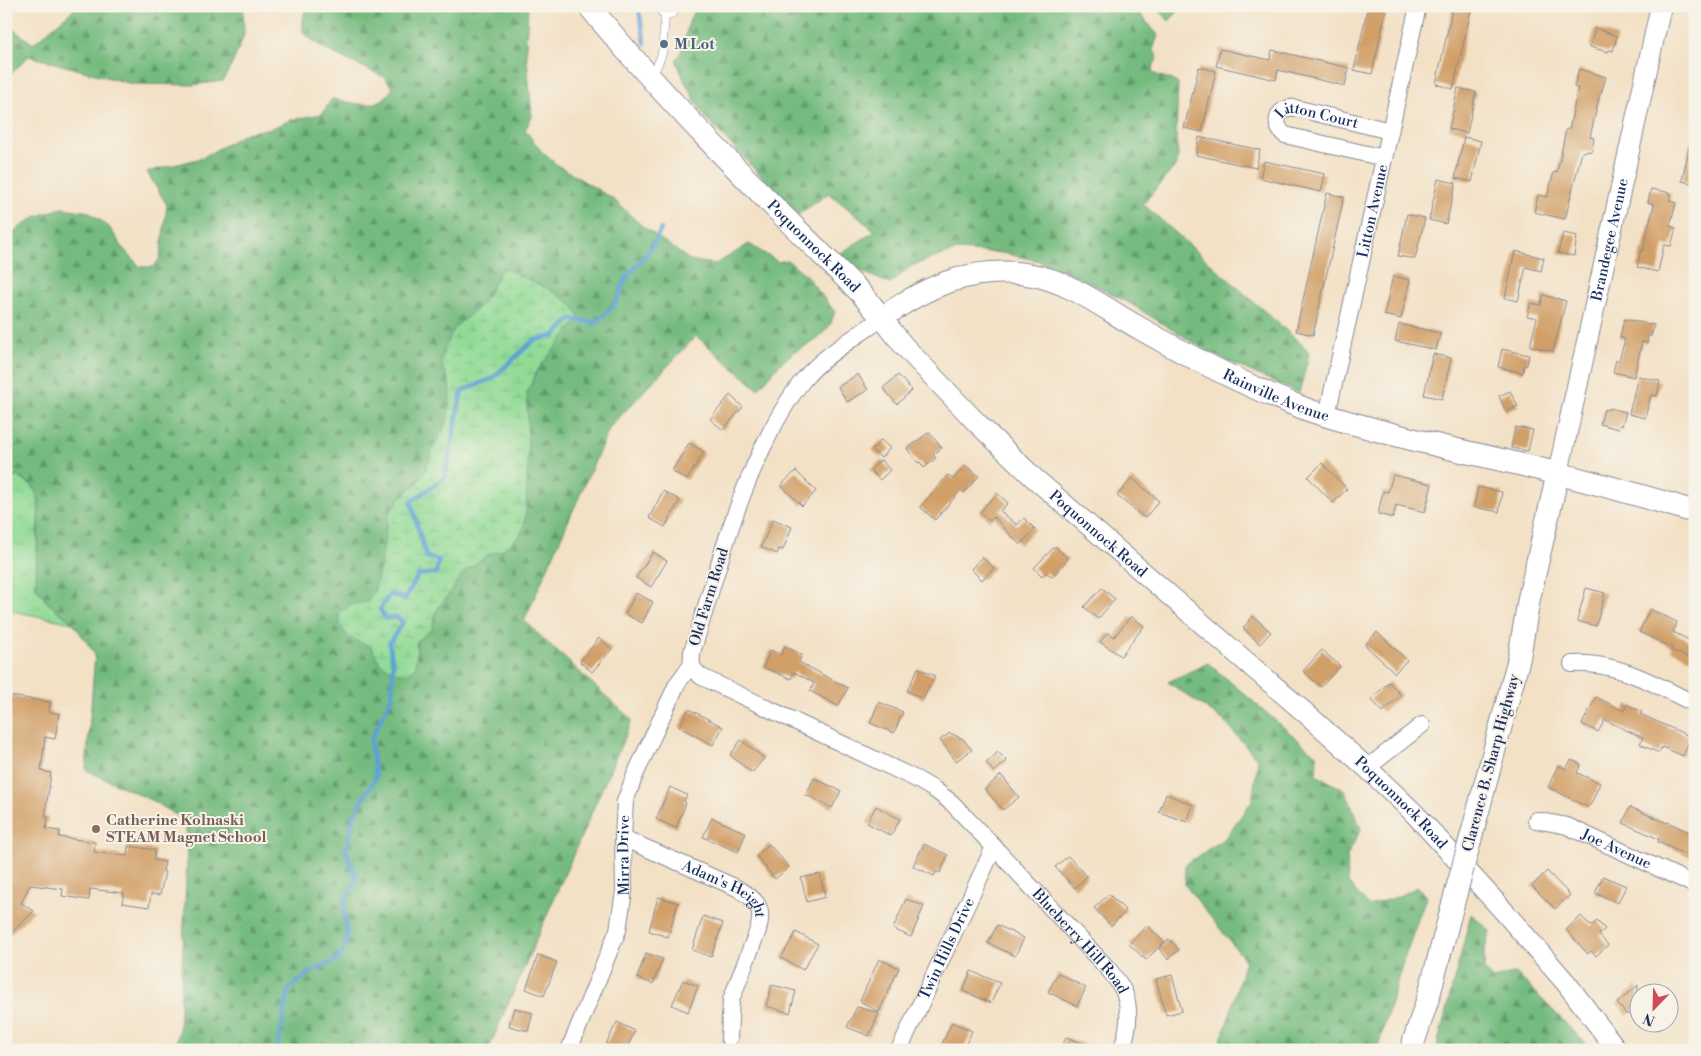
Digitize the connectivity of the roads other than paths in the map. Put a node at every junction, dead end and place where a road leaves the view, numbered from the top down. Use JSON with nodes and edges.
{"nodes":[{"id":1,"x":589,"y":6,"type":"edge"},
{"id":2,"x":659,"y":6,"type":"edge"},
{"id":3,"x":677,"y":6,"type":"edge"},
{"id":4,"x":1418,"y":6,"type":"edge"},
{"id":5,"x":1661,"y":6,"type":"edge"},
{"id":6,"x":665,"y":15,"type":"junction"},
{"id":7,"x":651,"y":79,"type":"junction"},
{"id":8,"x":1390,"y":131,"type":"junction"},
{"id":9,"x":1384,"y":158,"type":"junction"},
{"id":10,"x":882,"y":318,"type":"junction"},
{"id":11,"x":1327,"y":415,"type":"junction"},
{"id":12,"x":1558,"y":473,"type":"junction"},
{"id":13,"x":1695,"y":512,"type":"edge"},
{"id":14,"x":1572,"y":664,"type":"dead end"},
{"id":15,"x":691,"y":665,"type":"junction"},
{"id":16,"x":1695,"y":704,"type":"edge"},
{"id":17,"x":1422,"y":725,"type":"dead end"},
{"id":18,"x":1367,"y":768,"type":"junction"},
{"id":19,"x":1536,"y":820,"type":"dead end"},
{"id":20,"x":622,"y":838,"type":"junction"},
{"id":21,"x":994,"y":846,"type":"junction"},
{"id":22,"x":1695,"y":885,"type":"edge"},
{"id":23,"x":729,"y":1038,"type":"dead end"},
{"id":24,"x":569,"y":1050,"type":"edge"},
{"id":25,"x":899,"y":1050,"type":"edge"},
{"id":26,"x":1121,"y":1050,"type":"edge"},
{"id":27,"x":1411,"y":1050,"type":"edge"},
{"id":28,"x":1617,"y":1050,"type":"edge"}],
"edges":[{"from":1,"to":7,"type":"main road","name":"Poquonnock Road"},
{"from":2,"to":6,"type":"lane"},
{"from":3,"to":6,"type":"lane"},
{"from":4,"to":8,"type":"street","name":"Litton Avenue"},
{"from":5,"to":12,"type":"street","name":"Brandegee Avenue"},
{"from":6,"to":7,"type":"lane"},
{"from":7,"to":10,"type":"main road","name":"Poquonnock Road"},
{"from":8,"to":9,"type":"street","name":"Litton Avenue"},
{"from":8,"to":9,"type":"street","name":"Litton Court"},
{"from":9,"to":11,"type":"street","name":"Litton Avenue"},
{"from":10,"to":11,"type":"main road","name":"Rainville Avenue"},
{"from":10,"to":15,"type":"street","name":"Old Farm Road"},
{"from":10,"to":18,"type":"street","name":"Poquonnock Road"},
{"from":11,"to":12,"type":"main road","name":"Rainville Avenue"},
{"from":12,"to":13,"type":"main road","name":"Rainville Avenue"},
{"from":12,"to":27,"type":"main road","name":"Clarence B. Sharp Highway","bridge":true},
{"from":14,"to":16,"type":"street"},
{"from":15,"to":20,"type":"street","name":"Mirra Drive"},
{"from":15,"to":21,"type":"street","name":"Old Farm Road"},
{"from":17,"to":18,"type":"street"},
{"from":18,"to":28,"type":"street","name":"Poquonnock Road"},
{"from":19,"to":22,"type":"street","name":"Joe Avenue"},
{"from":20,"to":23,"type":"street","name":"Adam's Height"},
{"from":20,"to":24,"type":"street","name":"Mirra Drive"},
{"from":21,"to":25,"type":"street","name":"Twin Hills Drive"},
{"from":21,"to":26,"type":"street","name":"Blueberry Hill Road"}]}
